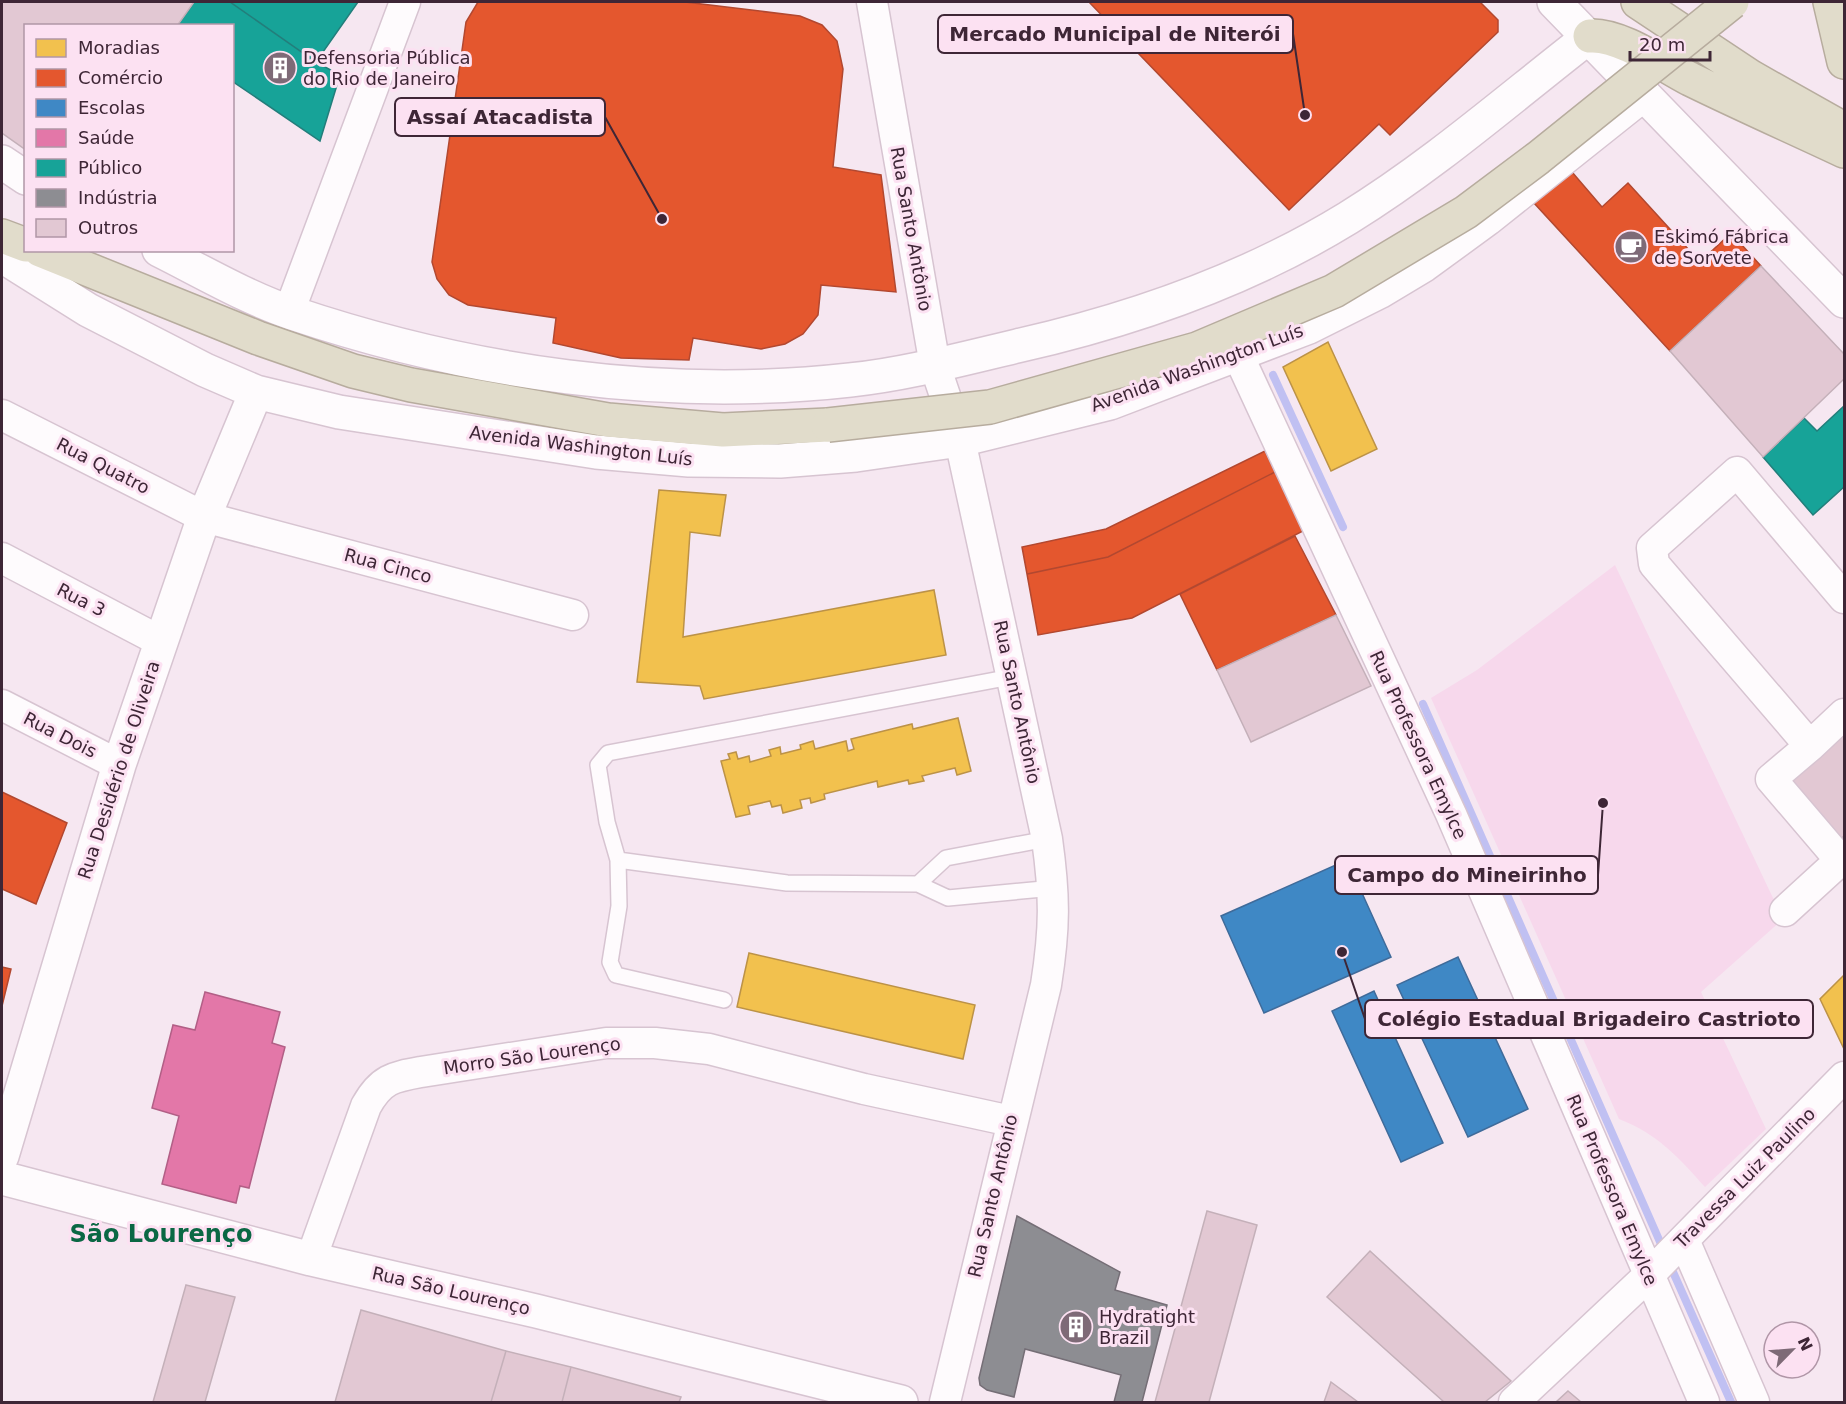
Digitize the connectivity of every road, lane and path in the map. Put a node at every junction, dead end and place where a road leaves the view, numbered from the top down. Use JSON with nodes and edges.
{"nodes":[{"id":1,"x":405,"y":2,"type":"edge"},
{"id":2,"x":872,"y":2,"type":"edge"},
{"id":3,"x":1554,"y":2,"type":"edge"},
{"id":4,"x":1638,"y":2,"type":"edge"},
{"id":5,"x":1732,"y":2,"type":"edge"},
{"id":6,"x":1830,"y":2,"type":"edge"},
{"id":7,"x":1590,"y":36,"type":"junction"},
{"id":8,"x":1845,"y":62,"type":"edge"},
{"id":9,"x":1644,"y":94,"type":"junction"},
{"id":10,"x":1845,"y":130,"type":"edge"},
{"id":11,"x":1845,"y":151,"type":"edge"},
{"id":12,"x":2,"y":162,"type":"edge"},
{"id":13,"x":24,"y":177,"type":"edge"},
{"id":14,"x":2,"y":236,"type":"edge"},
{"id":15,"x":24,"y":244,"type":"edge"},
{"id":16,"x":45,"y":252,"type":"edge"},
{"id":17,"x":163,"y":252,"type":"edge"},
{"id":18,"x":2,"y":256,"type":"edge"},
{"id":19,"x":1845,"y":301,"type":"edge"},
{"id":20,"x":288,"y":312,"type":"junction"},
{"id":21,"x":1238,"y":355,"type":"junction"},
{"id":22,"x":935,"y":366,"type":"junction"},
{"id":23,"x":256,"y":392,"type":"junction"},
{"id":24,"x":2,"y":415,"type":"edge"},
{"id":25,"x":960,"y":440,"type":"junction"},
{"id":26,"x":204,"y":517,"type":"junction"},
{"id":27,"x":2,"y":558,"type":"edge"},
{"id":28,"x":1845,"y":598,"type":"edge"},
{"id":29,"x":573,"y":615,"type":"dead end"},
{"id":30,"x":160,"y":641,"type":"junction"},
{"id":31,"x":1011,"y":677,"type":"junction"},
{"id":32,"x":2,"y":705,"type":"edge"},
{"id":33,"x":1845,"y":714,"type":"edge"},
{"id":34,"x":1810,"y":746,"type":"junction"},
{"id":35,"x":119,"y":765,"type":"junction"},
{"id":36,"x":1047,"y":838,"type":"junction"},
{"id":37,"x":1843,"y":859,"type":"edge"},
{"id":38,"x":618,"y":860,"type":"junction"},
{"id":39,"x":918,"y":884,"type":"junction"},
{"id":40,"x":1054,"y":888,"type":"junction"},
{"id":41,"x":1785,"y":911,"type":"dead end"},
{"id":42,"x":724,"y":1000,"type":"dead end"},
{"id":43,"x":1845,"y":1077,"type":"edge"},
{"id":44,"x":1011,"y":1121,"type":"junction"},
{"id":45,"x":2,"y":1156,"type":"edge"},
{"id":46,"x":2,"y":1178,"type":"edge"},
{"id":47,"x":1684,"y":1240,"type":"junction"},
{"id":48,"x":312,"y":1259,"type":"junction"},
{"id":49,"x":1648,"y":1276,"type":"junction"},
{"id":50,"x":901,"y":1402,"type":"edge"},
{"id":51,"x":945,"y":1402,"type":"edge"},
{"id":52,"x":1514,"y":1402,"type":"edge"},
{"id":53,"x":1704,"y":1402,"type":"edge"},
{"id":54,"x":1754,"y":1402,"type":"edge"}],
"edges":[{"from":1,"to":20,"type":"street"},
{"from":2,"to":22,"type":"street","name":"Rua Santo Antônio"},
{"from":3,"to":7,"type":"street"},
{"from":4,"to":10,"type":"highway"},
{"from":5,"to":16,"type":"highway","bridge":true},
{"from":6,"to":8,"type":"highway"},
{"from":7,"to":9,"type":"street"},
{"from":7,"to":11,"type":"highway"},
{"from":7,"to":22,"type":"street"},
{"from":9,"to":19,"type":"street"},
{"from":9,"to":21,"type":"street","name":"Avenida Washington Luís"},
{"from":12,"to":13,"type":"street"},
{"from":14,"to":15,"type":"highway"},
{"from":17,"to":20,"type":"street"},
{"from":18,"to":23,"type":"street","name":"Avenida Washington Luís"},
{"from":20,"to":22,"type":"street"},
{"from":21,"to":25,"type":"street","name":"Avenida Washington Luís"},
{"from":21,"to":49,"type":"street","name":"Rua Professora Emylce"},
{"from":22,"to":25,"type":"street","name":"Rua Santo Antônio"},
{"from":23,"to":25,"type":"street","name":"Avenida Washington Luís"},
{"from":23,"to":26,"type":"street","name":"Rua Desidério de Oliveira"},
{"from":24,"to":26,"type":"street","name":"Rua Quatro"},
{"from":25,"to":31,"type":"street","name":"Rua Santo Antônio"},
{"from":26,"to":29,"type":"street","name":"Rua Cinco"},
{"from":26,"to":30,"type":"street","name":"Rua Desidério de Oliveira"},
{"from":27,"to":30,"type":"street","name":"Rua 3"},
{"from":28,"to":34,"type":"street"},
{"from":30,"to":35,"type":"street","name":"Rua Desidério de Oliveira"},
{"from":31,"to":36,"type":"street","name":"Rua Santo Antônio"},
{"from":31,"to":38,"type":"lane"},
{"from":32,"to":35,"type":"street","name":"Rua Dois"},
{"from":33,"to":34,"type":"street"},
{"from":34,"to":37,"type":"street"},
{"from":35,"to":45,"type":"street","name":"Rua Desidério de Oliveira"},
{"from":36,"to":39,"type":"lane"},
{"from":36,"to":40,"type":"street","name":"Rua Santo Antônio"},
{"from":37,"to":41,"type":"street"},
{"from":38,"to":39,"type":"lane"},
{"from":38,"to":42,"type":"lane"},
{"from":39,"to":40,"type":"lane"},
{"from":40,"to":44,"type":"street","name":"Rua Santo Antônio"},
{"from":43,"to":47,"type":"street","name":"Travessa Luiz Paulino"},
{"from":44,"to":48,"type":"street","name":"Morro São Lourenço"},
{"from":44,"to":51,"type":"street","name":"Rua Santo Antônio"},
{"from":46,"to":48,"type":"street","name":"Rua São Lourenço"},
{"from":47,"to":49,"type":"street","name":"Travessa Luiz Paulino"},
{"from":47,"to":54,"type":"street"},
{"from":48,"to":50,"type":"street","name":"Rua São Lourenço"},
{"from":49,"to":52,"type":"street","name":"Travessa Luiz Paulino"},
{"from":49,"to":53,"type":"street","name":"Rua Professora Emylce"}]}
